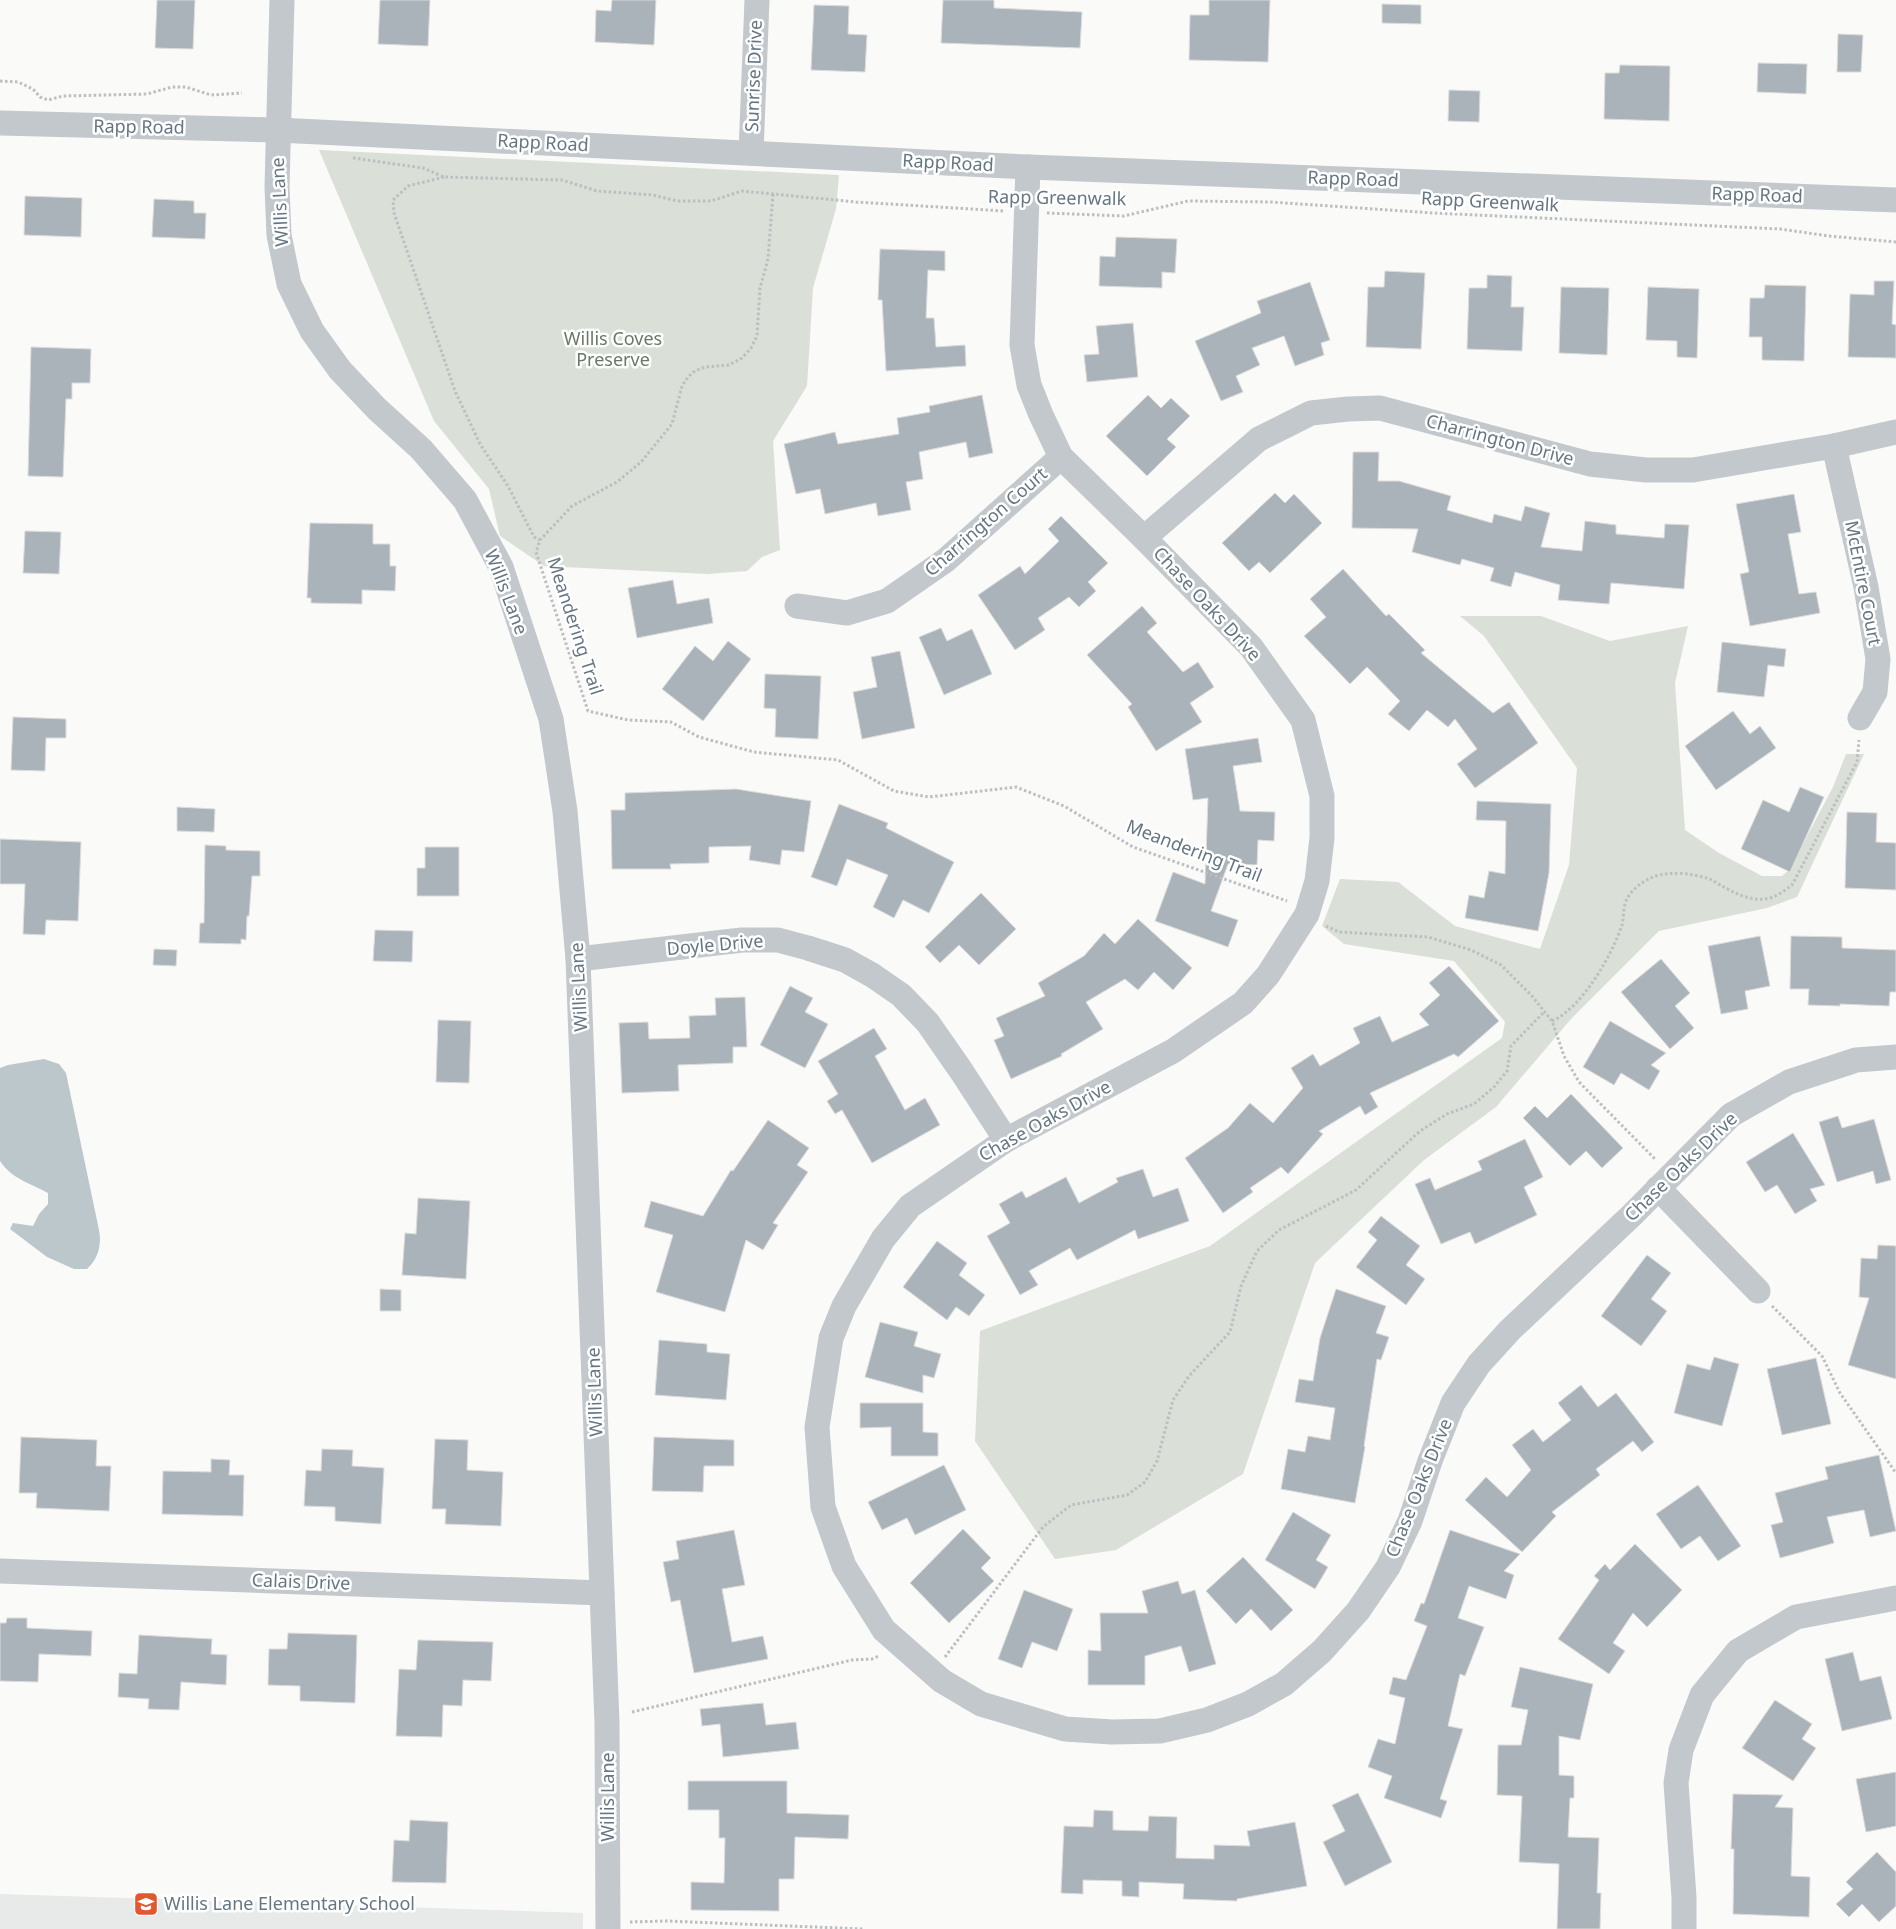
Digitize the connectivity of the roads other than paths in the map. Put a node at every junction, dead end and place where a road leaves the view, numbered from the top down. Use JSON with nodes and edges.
{"nodes":[{"id":1,"x":282,"y":0,"type":"edge"},
{"id":2,"x":757,"y":0,"type":"edge"},
{"id":3,"x":0,"y":124,"type":"edge"},
{"id":4,"x":278,"y":130,"type":"junction"},
{"id":5,"x":751,"y":153,"type":"junction"},
{"id":6,"x":1028,"y":167,"type":"junction"},
{"id":7,"x":1896,"y":200,"type":"edge"},
{"id":8,"x":1896,"y":432,"type":"edge"},
{"id":9,"x":1834,"y":446,"type":"junction"},
{"id":10,"x":1061,"y":457,"type":"junction"},
{"id":11,"x":1144,"y":538,"type":"junction"},
{"id":12,"x":797,"y":606,"type":"dead end"},
{"id":13,"x":1860,"y":718,"type":"road end"},
{"id":14,"x":578,"y":959,"type":"junction"},
{"id":15,"x":1896,"y":1057,"type":"edge"},
{"id":16,"x":1006,"y":1140,"type":"junction"},
{"id":17,"x":1664,"y":1182,"type":"junction"},
{"id":18,"x":1758,"y":1291,"type":"road end"},
{"id":19,"x":0,"y":1571,"type":"edge"},
{"id":20,"x":602,"y":1593,"type":"junction"},
{"id":21,"x":1896,"y":1598,"type":"edge"},
{"id":22,"x":608,"y":1926,"type":"edge"},
{"id":23,"x":1684,"y":1929,"type":"edge"}],
"edges":[{"from":1,"to":4,"type":"street","name":"Willis Lane"},
{"from":2,"to":5,"type":"street","name":"Sunrise Drive"},
{"from":3,"to":4,"type":"street","name":"Rapp Road"},
{"from":4,"to":5,"type":"street","name":"Rapp Road"},
{"from":4,"to":14,"type":"street","name":"Willis Lane"},
{"from":5,"to":6,"type":"street","name":"Rapp Road"},
{"from":6,"to":7,"type":"street","name":"Rapp Road"},
{"from":6,"to":10,"type":"street","name":"Chase Oaks Drive"},
{"from":8,"to":9,"type":"street","name":"Charrington Drive"},
{"from":9,"to":11,"type":"street","name":"Charrington Drive"},
{"from":9,"to":13,"type":"street","name":"McEntire Court"},
{"from":10,"to":11,"type":"street","name":"Chase Oaks Drive"},
{"from":10,"to":12,"type":"street","name":"Charrington Court"},
{"from":11,"to":16,"type":"street","name":"Chase Oaks Drive"},
{"from":14,"to":16,"type":"street","name":"Doyle Drive"},
{"from":14,"to":20,"type":"street","name":"Willis Lane"},
{"from":15,"to":17,"type":"street","name":"Chase Oaks Drive"},
{"from":16,"to":17,"type":"street","name":"Chase Oaks Drive"},
{"from":17,"to":18,"type":"street"},
{"from":19,"to":20,"type":"street","name":"Calais Drive"},
{"from":20,"to":22,"type":"street","name":"Willis Lane"},
{"from":21,"to":23,"type":"street"}]}
